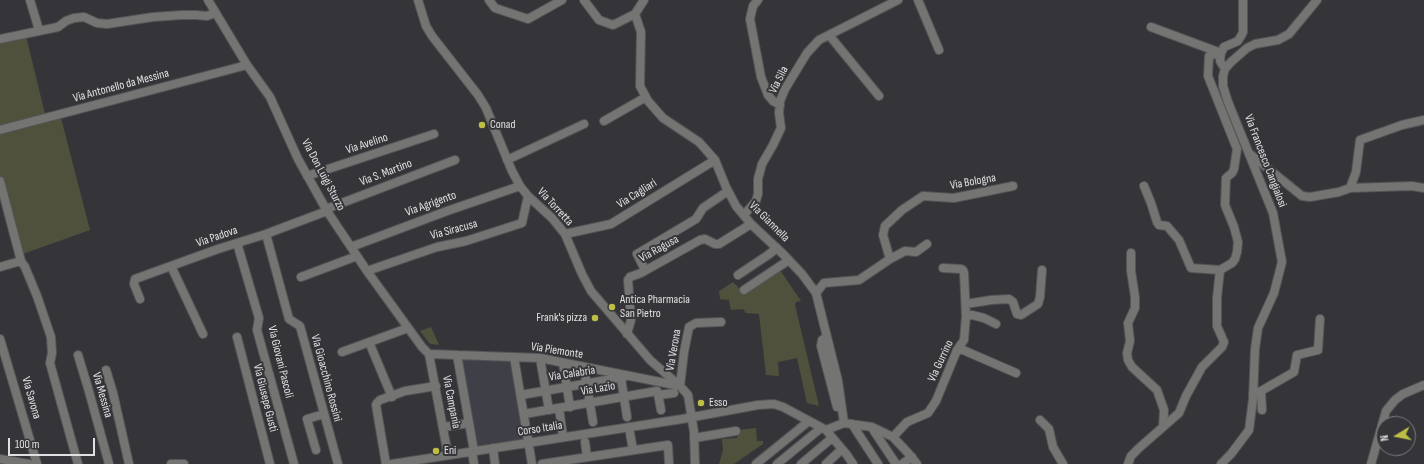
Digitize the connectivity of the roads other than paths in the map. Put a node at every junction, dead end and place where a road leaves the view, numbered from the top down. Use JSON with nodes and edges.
{"nodes":[{"id":1,"x":30,"y":0,"type":"edge"},
{"id":2,"x":208,"y":0,"type":"edge"},
{"id":3,"x":418,"y":0,"type":"edge"},
{"id":4,"x":489,"y":0,"type":"edge"},
{"id":5,"x":562,"y":0,"type":"edge"},
{"id":6,"x":584,"y":0,"type":"edge"},
{"id":7,"x":644,"y":0,"type":"edge"},
{"id":8,"x":758,"y":0,"type":"edge"},
{"id":9,"x":918,"y":0,"type":"edge"},
{"id":10,"x":1243,"y":0,"type":"edge"},
{"id":11,"x":1317,"y":0,"type":"edge"},
{"id":12,"x":893,"y":1,"type":"edge"},
{"id":13,"x":215,"y":13,"type":"junction"},
{"id":14,"x":635,"y":14,"type":"junction"},
{"id":15,"x":1151,"y":27,"type":"dead end"},
{"id":16,"x":39,"y":30,"type":"junction"},
{"id":17,"x":829,"y":35,"type":"junction"},
{"id":18,"x":0,"y":39,"type":"edge"},
{"id":19,"x":939,"y":50,"type":"dead end"},
{"id":20,"x":1221,"y":53,"type":"junction"},
{"id":21,"x":248,"y":65,"type":"junction"},
{"id":22,"x":1225,"y":69,"type":"junction"},
{"id":23,"x":879,"y":96,"type":"dead end"},
{"id":24,"x":646,"y":97,"type":"junction"},
{"id":25,"x":780,"y":105,"type":"junction"},
{"id":26,"x":1424,"y":120,"type":"edge"},
{"id":27,"x":604,"y":121,"type":"dead end"},
{"id":28,"x":584,"y":124,"type":"dead end"},
{"id":29,"x":0,"y":130,"type":"edge"},
{"id":30,"x":434,"y":134,"type":"dead end"},
{"id":31,"x":1250,"y":154,"type":"junction"},
{"id":32,"x":455,"y":160,"type":"dead end"},
{"id":33,"x":507,"y":160,"type":"junction"},
{"id":34,"x":715,"y":160,"type":"junction"},
{"id":35,"x":307,"y":176,"type":"junction"},
{"id":36,"x":0,"y":181,"type":"edge"},
{"id":37,"x":520,"y":186,"type":"junction"},
{"id":38,"x":1014,"y":186,"type":"dead end"},
{"id":39,"x":1144,"y":186,"type":"dead end"},
{"id":40,"x":1350,"y":188,"type":"junction"},
{"id":41,"x":1424,"y":188,"type":"edge"},
{"id":42,"x":728,"y":191,"type":"junction"},
{"id":43,"x":528,"y":196,"type":"junction"},
{"id":44,"x":326,"y":210,"type":"junction"},
{"id":45,"x":744,"y":215,"type":"junction"},
{"id":46,"x":751,"y":224,"type":"junction"},
{"id":47,"x":266,"y":234,"type":"junction"},
{"id":48,"x":565,"y":234,"type":"junction"},
{"id":49,"x":237,"y":243,"type":"junction"},
{"id":50,"x":927,"y":244,"type":"dead end"},
{"id":51,"x":351,"y":247,"type":"junction"},
{"id":52,"x":777,"y":248,"type":"junction"},
{"id":53,"x":1131,"y":252,"type":"dead end"},
{"id":54,"x":357,"y":256,"type":"junction"},
{"id":55,"x":890,"y":259,"type":"junction"},
{"id":56,"x":789,"y":260,"type":"junction"},
{"id":57,"x":21,"y":261,"type":"junction"},
{"id":58,"x":171,"y":266,"type":"junction"},
{"id":59,"x":0,"y":267,"type":"edge"},
{"id":60,"x":943,"y":268,"type":"dead end"},
{"id":61,"x":645,"y":270,"type":"junction"},
{"id":62,"x":1042,"y":270,"type":"dead end"},
{"id":63,"x":1220,"y":270,"type":"junction"},
{"id":64,"x":367,"y":271,"type":"junction"},
{"id":65,"x":738,"y":275,"type":"dead end"},
{"id":66,"x":301,"y":277,"type":"dead end"},
{"id":67,"x":744,"y":290,"type":"dead end"},
{"id":68,"x":816,"y":293,"type":"junction"},
{"id":69,"x":140,"y":299,"type":"dead end"},
{"id":70,"x":966,"y":304,"type":"junction"},
{"id":71,"x":966,"y":316,"type":"junction"},
{"id":72,"x":1320,"y":319,"type":"dead end"},
{"id":73,"x":721,"y":322,"type":"dead end"},
{"id":74,"x":996,"y":324,"type":"dead end"},
{"id":75,"x":408,"y":328,"type":"junction"},
{"id":76,"x":203,"y":334,"type":"dead end"},
{"id":77,"x":628,"y":334,"type":"junction"},
{"id":78,"x":237,"y":337,"type":"dead end"},
{"id":79,"x":827,"y":337,"type":"junction"},
{"id":80,"x":0,"y":339,"type":"edge"},
{"id":81,"x":369,"y":342,"type":"junction"},
{"id":82,"x":957,"y":350,"type":"junction"},
{"id":83,"x":342,"y":352,"type":"dead end"},
{"id":84,"x":429,"y":354,"type":"junction"},
{"id":85,"x":78,"y":355,"type":"dead end"},
{"id":86,"x":457,"y":355,"type":"junction"},
{"id":87,"x":514,"y":357,"type":"junction"},
{"id":88,"x":540,"y":358,"type":"junction"},
{"id":89,"x":563,"y":363,"type":"junction"},
{"id":90,"x":584,"y":368,"type":"junction"},
{"id":91,"x":106,"y":370,"type":"dead end"},
{"id":92,"x":1016,"y":373,"type":"dead end"},
{"id":93,"x":624,"y":377,"type":"junction"},
{"id":94,"x":586,"y":384,"type":"junction"},
{"id":95,"x":436,"y":386,"type":"junction"},
{"id":96,"x":680,"y":386,"type":"junction"},
{"id":97,"x":1424,"y":386,"type":"edge"},
{"id":98,"x":566,"y":387,"type":"junction"},
{"id":99,"x":546,"y":391,"type":"junction"},
{"id":100,"x":1257,"y":392,"type":"junction"},
{"id":101,"x":674,"y":393,"type":"dead end"},
{"id":102,"x":658,"y":394,"type":"junction"},
{"id":103,"x":521,"y":395,"type":"junction"},
{"id":104,"x":392,"y":397,"type":"junction"},
{"id":105,"x":624,"y":397,"type":"junction"},
{"id":106,"x":590,"y":403,"type":"junction"},
{"id":107,"x":570,"y":406,"type":"junction"},
{"id":108,"x":559,"y":408,"type":"junction"},
{"id":109,"x":838,"y":408,"type":"dead end"},
{"id":110,"x":549,"y":410,"type":"junction"},
{"id":111,"x":661,"y":410,"type":"dead end"},
{"id":112,"x":1262,"y":410,"type":"dead end"},
{"id":113,"x":324,"y":414,"type":"junction"},
{"id":114,"x":524,"y":414,"type":"junction"},
{"id":115,"x":627,"y":417,"type":"dead end"},
{"id":116,"x":692,"y":417,"type":"junction"},
{"id":117,"x":1040,"y":420,"type":"dead end"},
{"id":118,"x":809,"y":421,"type":"junction"},
{"id":119,"x":593,"y":422,"type":"dead end"},
{"id":120,"x":469,"y":423,"type":"junction"},
{"id":121,"x":848,"y":424,"type":"junction"},
{"id":122,"x":444,"y":427,"type":"junction"},
{"id":123,"x":872,"y":427,"type":"junction"},
{"id":124,"x":1163,"y":427,"type":"junction"},
{"id":125,"x":824,"y":429,"type":"junction"},
{"id":126,"x":736,"y":432,"type":"dead end"},
{"id":127,"x":630,"y":433,"type":"dead end"},
{"id":128,"x":563,"y":437,"type":"junction"},
{"id":129,"x":894,"y":437,"type":"junction"},
{"id":130,"x":694,"y":438,"type":"junction"},
{"id":131,"x":832,"y":438,"type":"junction"},
{"id":132,"x":584,"y":442,"type":"dead end"},
{"id":133,"x":528,"y":443,"type":"junction"},
{"id":134,"x":492,"y":448,"type":"junction"},
{"id":135,"x":842,"y":449,"type":"junction"},
{"id":136,"x":316,"y":450,"type":"dead end"},
{"id":137,"x":633,"y":450,"type":"junction"},
{"id":138,"x":473,"y":451,"type":"junction"},
{"id":139,"x":448,"y":455,"type":"junction"},
{"id":140,"x":587,"y":457,"type":"junction"},
{"id":141,"x":0,"y":459,"type":"edge"},
{"id":142,"x":435,"y":461,"type":"edge"},
{"id":143,"x":914,"y":461,"type":"edge"},
{"id":144,"x":11,"y":462,"type":"edge"},
{"id":145,"x":1226,"y":462,"type":"edge"},
{"id":146,"x":29,"y":464,"type":"edge"},
{"id":147,"x":37,"y":464,"type":"edge"},
{"id":148,"x":78,"y":464,"type":"edge"},
{"id":149,"x":109,"y":464,"type":"edge"},
{"id":150,"x":129,"y":464,"type":"edge"},
{"id":151,"x":171,"y":464,"type":"edge"},
{"id":152,"x":184,"y":464,"type":"edge"},
{"id":153,"x":270,"y":464,"type":"edge"},
{"id":154,"x":294,"y":464,"type":"edge"},
{"id":155,"x":338,"y":464,"type":"edge"},
{"id":156,"x":386,"y":464,"type":"edge"},
{"id":157,"x":392,"y":464,"type":"edge"},
{"id":158,"x":474,"y":464,"type":"edge"},
{"id":159,"x":495,"y":464,"type":"edge"},
{"id":160,"x":532,"y":464,"type":"edge"},
{"id":161,"x":542,"y":464,"type":"edge"},
{"id":162,"x":669,"y":464,"type":"edge"},
{"id":163,"x":695,"y":464,"type":"edge"},
{"id":164,"x":756,"y":464,"type":"edge"},
{"id":165,"x":777,"y":464,"type":"edge"},
{"id":166,"x":801,"y":464,"type":"edge"},
{"id":167,"x":826,"y":464,"type":"edge"},
{"id":168,"x":853,"y":464,"type":"edge"},
{"id":169,"x":878,"y":464,"type":"edge"},
{"id":170,"x":896,"y":464,"type":"edge"},
{"id":171,"x":902,"y":464,"type":"edge"},
{"id":172,"x":1063,"y":464,"type":"edge"},
{"id":173,"x":1128,"y":464,"type":"edge"},
{"id":174,"x":1371,"y":464,"type":"edge"}],
"edges":[{"from":1,"to":16,"type":"street"},
{"from":2,"to":13,"type":"street","name":"Via Don Luigi Sturzo"},
{"from":3,"to":33,"type":"street","name":"Via Torretta"},
{"from":4,"to":5,"type":"street"},
{"from":6,"to":14,"type":"street"},
{"from":7,"to":14,"type":"street"},
{"from":8,"to":25,"type":"street"},
{"from":9,"to":19,"type":"street"},
{"from":10,"to":20,"type":"street"},
{"from":11,"to":22,"type":"street"},
{"from":12,"to":17,"type":"street","name":"Via Sila"},
{"from":13,"to":16,"type":"street"},
{"from":13,"to":21,"type":"street","name":"Via Don Luigi Sturzo"},
{"from":14,"to":24,"type":"street","name":"Via Giannella"},
{"from":15,"to":20,"type":"street"},
{"from":16,"to":18,"type":"street"},
{"from":17,"to":23,"type":"street"},
{"from":17,"to":25,"type":"street","name":"Via Sila"},
{"from":20,"to":22,"type":"street","name":"Via Francesco Cangialosi"},
{"from":20,"to":63,"type":"street"},
{"from":21,"to":29,"type":"street","name":"Via Antonello da Messina"},
{"from":21,"to":35,"type":"street","name":"Via Don Luigi Sturzo"},
{"from":22,"to":31,"type":"street","name":"Via Francesco Cangialosi"},
{"from":24,"to":27,"type":"street"},
{"from":24,"to":34,"type":"street","name":"Via Giannella"},
{"from":25,"to":45,"type":"street","name":"Via Sila"},
{"from":26,"to":40,"type":"street"},
{"from":28,"to":33,"type":"street"},
{"from":30,"to":35,"type":"street","name":"Via Avelino"},
{"from":31,"to":40,"type":"street"},
{"from":31,"to":100,"type":"street","name":"Via Francesco Cangialosi"},
{"from":32,"to":44,"type":"street","name":"Via S. Martino"},
{"from":33,"to":37,"type":"street","name":"Via Torretta"},
{"from":34,"to":42,"type":"street","name":"Via Giannella"},
{"from":34,"to":48,"type":"street","name":"Via Cagliari"},
{"from":35,"to":44,"type":"street","name":"Via Don Luigi Sturzo"},
{"from":36,"to":57,"type":"street"},
{"from":37,"to":43,"type":"street","name":"Via Torretta"},
{"from":37,"to":51,"type":"street","name":"Via Agrigento"},
{"from":38,"to":55,"type":"street","name":"Via Bologna"},
{"from":39,"to":63,"type":"street"},
{"from":40,"to":41,"type":"street"},
{"from":42,"to":45,"type":"street","name":"Via Giannella"},
{"from":42,"to":61,"type":"street"},
{"from":43,"to":48,"type":"street","name":"Via Torretta"},
{"from":43,"to":64,"type":"street","name":"Via Siracusa"},
{"from":44,"to":47,"type":"street","name":"Via Padova"},
{"from":44,"to":51,"type":"street","name":"Via Don Luigi Sturzo"},
{"from":45,"to":46,"type":"street","name":"Via Giannella"},
{"from":46,"to":52,"type":"street","name":"Via Giannella"},
{"from":46,"to":61,"type":"street","name":"Via Ragusa"},
{"from":47,"to":49,"type":"street","name":"Via Padova"},
{"from":47,"to":113,"type":"street","name":"VIa Gioacchino Rossini"},
{"from":48,"to":77,"type":"street","name":"Via Torretta"},
{"from":49,"to":58,"type":"street","name":"Via Padova"},
{"from":49,"to":154,"type":"street","name":"Via Giovani Pascoli"},
{"from":50,"to":55,"type":"street"},
{"from":51,"to":54,"type":"street","name":"Via Don Luigi Sturzo"},
{"from":52,"to":56,"type":"street","name":"Via Giannella"},
{"from":52,"to":65,"type":"street"},
{"from":53,"to":124,"type":"street"},
{"from":54,"to":64,"type":"street","name":"Via Don Luigi Sturzo"},
{"from":54,"to":66,"type":"street"},
{"from":55,"to":68,"type":"street"},
{"from":56,"to":67,"type":"street"},
{"from":56,"to":68,"type":"street","name":"Via Giannella"},
{"from":57,"to":59,"type":"street"},
{"from":57,"to":148,"type":"street"},
{"from":58,"to":69,"type":"street","name":"Via Padova"},
{"from":58,"to":76,"type":"street"},
{"from":60,"to":70,"type":"street","name":"Via Gurrino"},
{"from":61,"to":77,"type":"street","name":"Via Ragusa"},
{"from":62,"to":70,"type":"street"},
{"from":63,"to":124,"type":"street"},
{"from":64,"to":75,"type":"street","name":"Via Don Luigi Sturzo"},
{"from":68,"to":79,"type":"street","name":"Via Giannella"},
{"from":70,"to":71,"type":"street","name":"Via Gurrino"},
{"from":71,"to":74,"type":"street"},
{"from":71,"to":82,"type":"street","name":"Via Gurrino"},
{"from":72,"to":100,"type":"street"},
{"from":73,"to":96,"type":"street","name":"Via Verona"},
{"from":75,"to":81,"type":"street"},
{"from":75,"to":84,"type":"street","name":"Via Don Luigi Sturzo"},
{"from":77,"to":96,"type":"street","name":"Via Torretta"},
{"from":78,"to":153,"type":"street","name":"Via Giusepe Gusti"},
{"from":79,"to":109,"type":"street"},
{"from":79,"to":121,"type":"street","name":"Via Giannella"},
{"from":80,"to":147,"type":"street","name":"Via Savona"},
{"from":81,"to":83,"type":"street"},
{"from":81,"to":104,"type":"street"},
{"from":82,"to":92,"type":"street"},
{"from":82,"to":129,"type":"street","name":"Via Gurrino"},
{"from":84,"to":86,"type":"street","name":"Via Piemonte"},
{"from":84,"to":95,"type":"street","name":"Via Campania"},
{"from":85,"to":149,"type":"street","name":"Via Messina"},
{"from":86,"to":87,"type":"street","name":"Via Piemonte"},
{"from":86,"to":120,"type":"street"},
{"from":87,"to":88,"type":"street","name":"Via Piemonte"},
{"from":87,"to":103,"type":"street"},
{"from":88,"to":89,"type":"street","name":"Via Piemonte"},
{"from":88,"to":99,"type":"street"},
{"from":89,"to":90,"type":"street","name":"Via Piemonte"},
{"from":89,"to":98,"type":"street"},
{"from":90,"to":93,"type":"street","name":"Via Piemonte"},
{"from":90,"to":94,"type":"street"},
{"from":91,"to":150,"type":"street"},
{"from":93,"to":94,"type":"street","name":"Via Calabria"},
{"from":93,"to":96,"type":"street","name":"Via Piemonte"},
{"from":93,"to":105,"type":"street"},
{"from":94,"to":98,"type":"street","name":"Via Calabria"},
{"from":94,"to":106,"type":"street"},
{"from":95,"to":104,"type":"street"},
{"from":95,"to":122,"type":"street","name":"Via Campania"},
{"from":96,"to":116,"type":"street","name":"Via Torretta"},
{"from":97,"to":174,"type":"street"},
{"from":98,"to":99,"type":"street","name":"Via Calabria"},
{"from":98,"to":107,"type":"street"},
{"from":99,"to":103,"type":"street","name":"Via Calabria"},
{"from":99,"to":110,"type":"street"},
{"from":100,"to":112,"type":"street"},
{"from":100,"to":145,"type":"street","name":"Via Francesco Cangialosi"},
{"from":101,"to":102,"type":"street","name":"Via Lazio"},
{"from":102,"to":105,"type":"street","name":"Via Lazio"},
{"from":102,"to":111,"type":"street"},
{"from":103,"to":114,"type":"street"},
{"from":104,"to":156,"type":"street"},
{"from":105,"to":106,"type":"street","name":"Via Lazio"},
{"from":105,"to":115,"type":"street"},
{"from":106,"to":107,"type":"street","name":"Via Lazio"},
{"from":106,"to":119,"type":"street"},
{"from":107,"to":108,"type":"street","name":"Via Lazio"},
{"from":108,"to":110,"type":"street","name":"Via Lazio"},
{"from":108,"to":128,"type":"street"},
{"from":110,"to":114,"type":"street","name":"Via Lazio"},
{"from":113,"to":136,"type":"street"},
{"from":113,"to":155,"type":"street","name":"VIa Gioacchino Rossini"},
{"from":114,"to":133,"type":"street"},
{"from":116,"to":118,"type":"street","name":"Corso Italia"},
{"from":116,"to":128,"type":"street","name":"Corso Italia"},
{"from":116,"to":130,"type":"street","name":"Via Torretta"},
{"from":117,"to":172,"type":"street"},
{"from":118,"to":125,"type":"street","name":"Corso Italia"},
{"from":118,"to":164,"type":"street"},
{"from":120,"to":122,"type":"street"},
{"from":120,"to":138,"type":"street"},
{"from":121,"to":123,"type":"street"},
{"from":121,"to":125,"type":"street"},
{"from":121,"to":169,"type":"street"},
{"from":122,"to":139,"type":"street","name":"Via Campania"},
{"from":123,"to":129,"type":"street"},
{"from":123,"to":170,"type":"street"},
{"from":124,"to":173,"type":"street"},
{"from":125,"to":131,"type":"street"},
{"from":125,"to":165,"type":"street"},
{"from":126,"to":130,"type":"street"},
{"from":127,"to":137,"type":"street"},
{"from":128,"to":133,"type":"street","name":"Corso Italia"},
{"from":129,"to":143,"type":"street"},
{"from":130,"to":163,"type":"street","name":"Via Torretta"},
{"from":131,"to":135,"type":"street"},
{"from":131,"to":166,"type":"street"},
{"from":132,"to":140,"type":"street"},
{"from":133,"to":134,"type":"street","name":"Corso Italia"},
{"from":133,"to":160,"type":"street"},
{"from":134,"to":138,"type":"street","name":"Corso Italia"},
{"from":134,"to":159,"type":"street"},
{"from":135,"to":167,"type":"street"},
{"from":135,"to":168,"type":"street"},
{"from":137,"to":140,"type":"street"},
{"from":137,"to":162,"type":"street"},
{"from":138,"to":139,"type":"street","name":"Corso Italia"},
{"from":138,"to":158,"type":"street"},
{"from":139,"to":142,"type":"street","name":"Corso Italia"},
{"from":140,"to":161,"type":"street"},
{"from":141,"to":144,"type":"street"},
{"from":142,"to":157,"type":"street","name":"Corso Italia"},
{"from":143,"to":171,"type":"street"},
{"from":144,"to":146,"type":"street"},
{"from":151,"to":152,"type":"street"}]}
